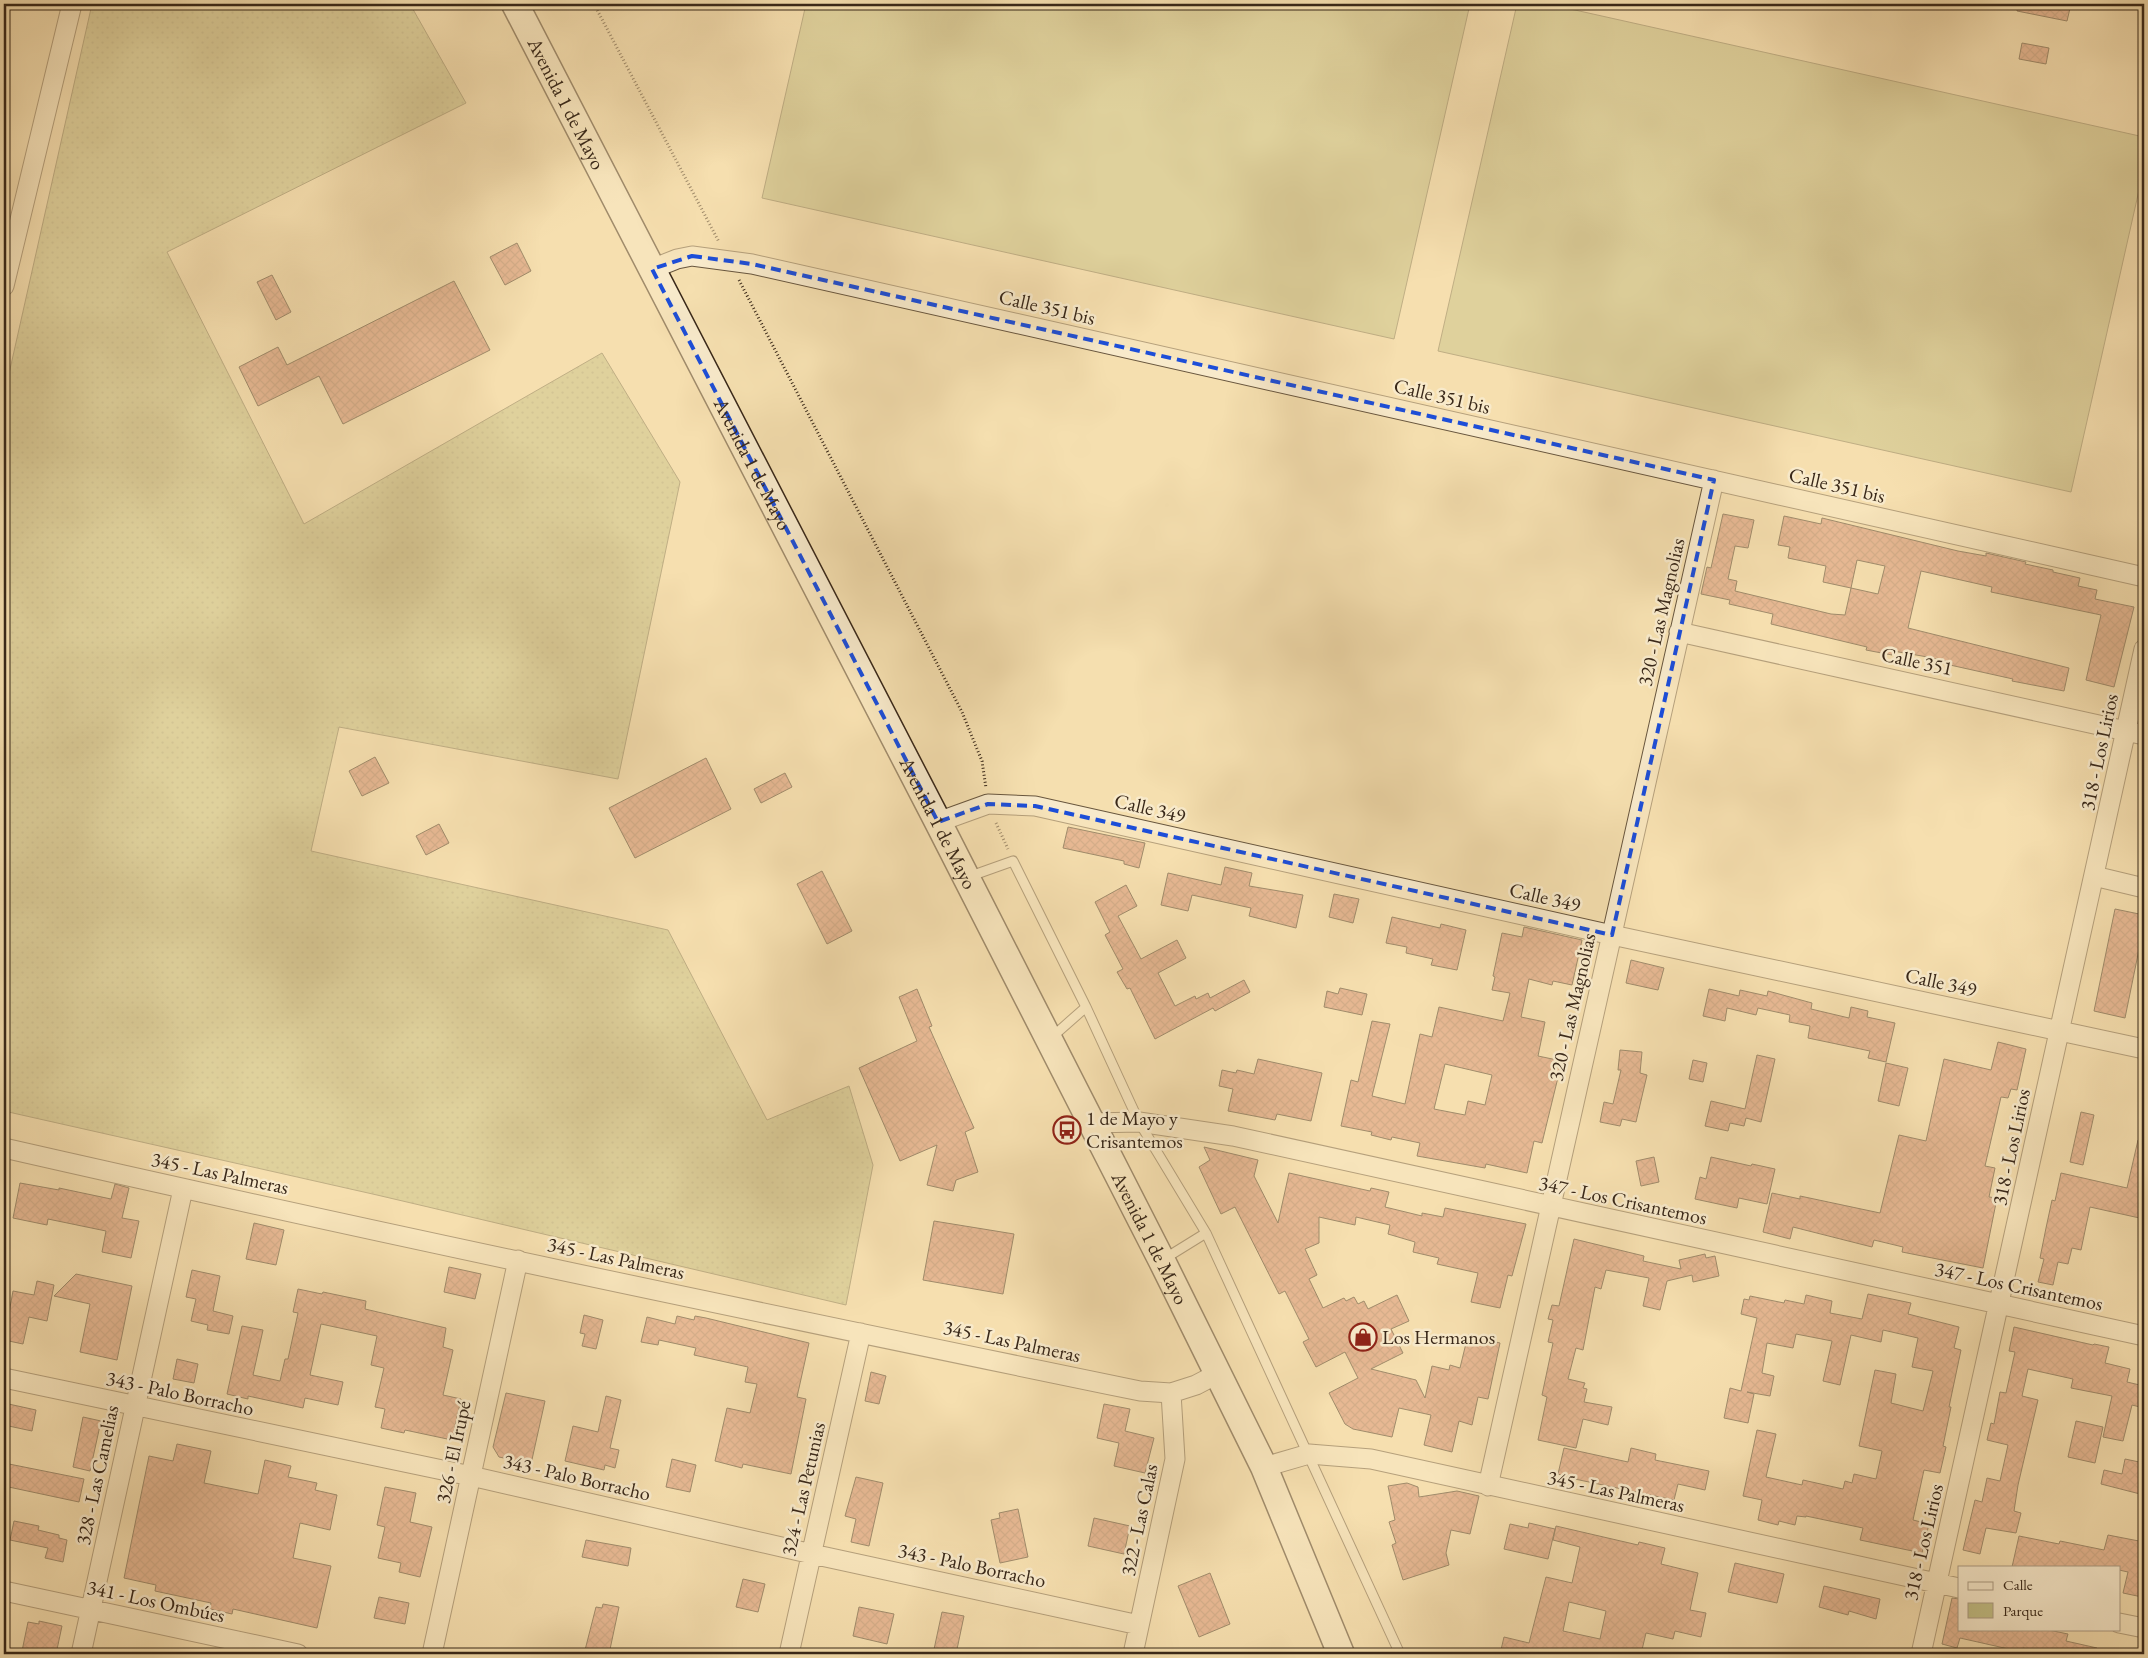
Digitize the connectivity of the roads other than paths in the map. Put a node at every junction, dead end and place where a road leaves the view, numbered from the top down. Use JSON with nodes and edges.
{"nodes":[{"id":1,"x":72,"y":4,"type":"edge"},
{"id":2,"x":515,"y":4,"type":"edge"},
{"id":3,"x":652,"y":269,"type":"junction"},
{"id":4,"x":4,"y":286,"type":"edge"},
{"id":5,"x":1714,"y":480,"type":"junction"},
{"id":6,"x":2144,"y":577,"type":"edge"},
{"id":7,"x":1679,"y":632,"type":"junction"},
{"id":8,"x":2144,"y":650,"type":"edge"},
{"id":9,"x":2135,"y":733,"type":"edge"},
{"id":10,"x":938,"y":822,"type":"junction"},
{"id":11,"x":2094,"y":876,"type":"junction"},
{"id":12,"x":966,"y":878,"type":"junction"},
{"id":13,"x":2144,"y":888,"type":"edge"},
{"id":14,"x":1612,"y":935,"type":"junction"},
{"id":15,"x":1086,"y":1007,"type":"junction"},
{"id":16,"x":2060,"y":1031,"type":"junction"},
{"id":17,"x":1049,"y":1040,"type":"junction"},
{"id":18,"x":2144,"y":1049,"type":"edge"},
{"id":19,"x":1139,"y":1122,"type":"junction"},
{"id":20,"x":1091,"y":1123,"type":"junction"},
{"id":21,"x":4,"y":1148,"type":"edge"},
{"id":22,"x":183,"y":1189,"type":"junction"},
{"id":23,"x":1550,"y":1207,"type":"junction"},
{"id":24,"x":1206,"y":1233,"type":"junction"},
{"id":25,"x":518,"y":1260,"type":"junction"},
{"id":26,"x":1162,"y":1261,"type":"junction"},
{"id":27,"x":1999,"y":1304,"type":"junction"},
{"id":28,"x":861,"y":1333,"type":"junction"},
{"id":29,"x":2144,"y":1336,"type":"edge"},
{"id":30,"x":1218,"y":1374,"type":"junction"},
{"id":31,"x":4,"y":1378,"type":"edge"},
{"id":32,"x":1171,"y":1393,"type":"junction"},
{"id":33,"x":135,"y":1407,"type":"junction"},
{"id":34,"x":1309,"y":1454,"type":"junction"},
{"id":35,"x":1264,"y":1467,"type":"junction"},
{"id":36,"x":471,"y":1476,"type":"junction"},
{"id":37,"x":1488,"y":1486,"type":"junction"},
{"id":38,"x":812,"y":1554,"type":"junction"},
{"id":39,"x":1937,"y":1584,"type":"junction"},
{"id":40,"x":1958,"y":1588,"type":"edge"},
{"id":41,"x":4,"y":1591,"type":"edge"},
{"id":42,"x":91,"y":1610,"type":"junction"},
{"id":43,"x":2120,"y":1623,"type":"edge"},
{"id":44,"x":1139,"y":1625,"type":"junction"},
{"id":45,"x":2144,"y":1628,"type":"edge"},
{"id":46,"x":81,"y":1654,"type":"edge"},
{"id":47,"x":298,"y":1654,"type":"edge"},
{"id":48,"x":432,"y":1654,"type":"edge"},
{"id":49,"x":789,"y":1654,"type":"edge"},
{"id":50,"x":1133,"y":1654,"type":"edge"},
{"id":51,"x":1341,"y":1654,"type":"edge"},
{"id":52,"x":1400,"y":1654,"type":"edge"},
{"id":53,"x":1921,"y":1654,"type":"edge"}],
"edges":[{"from":1,"to":4,"type":"street"},
{"from":2,"to":3,"type":"main road","name":"Avenida 1 de Mayo"},
{"from":3,"to":5,"type":"street","name":"Calle 351 bis"},
{"from":3,"to":10,"type":"main road","name":"Avenida 1 de Mayo"},
{"from":5,"to":6,"type":"street","name":"Calle 351 bis"},
{"from":5,"to":7,"type":"street","name":"320 - Las Magnolias"},
{"from":7,"to":9,"type":"street","name":"Calle 351"},
{"from":7,"to":14,"type":"street","name":"320 - Las Magnolias"},
{"from":8,"to":9,"type":"street","name":"318 - Los Lirios"},
{"from":9,"to":11,"type":"street","name":"318 - Los Lirios"},
{"from":10,"to":12,"type":"main road","name":"Avenida 1 de Mayo"},
{"from":10,"to":14,"type":"street","name":"Calle 349"},
{"from":11,"to":13,"type":"street"},
{"from":11,"to":16,"type":"street","name":"318 - Los Lirios"},
{"from":12,"to":15,"type":"lane"},
{"from":12,"to":17,"type":"main road","name":"Avenida 1 de Mayo"},
{"from":14,"to":16,"type":"street","name":"Calle 349"},
{"from":14,"to":23,"type":"street","name":"320 - Las Magnolias"},
{"from":15,"to":17,"type":"lane"},
{"from":15,"to":19,"type":"lane"},
{"from":16,"to":18,"type":"street","name":"Calle 349"},
{"from":16,"to":27,"type":"street","name":"318 - Los Lirios"},
{"from":17,"to":20,"type":"main road","name":"Avenida 1 de Mayo"},
{"from":19,"to":20,"type":"street","name":"347 - Los Crisantemos"},
{"from":19,"to":23,"type":"street","name":"347 - Los Crisantemos"},
{"from":19,"to":24,"type":"lane"},
{"from":20,"to":26,"type":"main road","name":"Avenida 1 de Mayo"},
{"from":21,"to":22,"type":"street","name":"345 - Las Palmeras"},
{"from":22,"to":25,"type":"street","name":"345 - Las Palmeras"},
{"from":22,"to":33,"type":"street","name":"328 - Las Camelias"},
{"from":23,"to":27,"type":"street","name":"347 - Los Crisantemos"},
{"from":23,"to":37,"type":"street","name":"320 - Las Magnolias"},
{"from":24,"to":26,"type":"lane"},
{"from":24,"to":34,"type":"lane"},
{"from":25,"to":28,"type":"street","name":"345 - Las Palmeras"},
{"from":25,"to":36,"type":"street","name":"326 - El Irupé"},
{"from":26,"to":30,"type":"main road","name":"Avenida 1 de Mayo"},
{"from":27,"to":29,"type":"street","name":"347 - Los Crisantemos"},
{"from":27,"to":39,"type":"street","name":"318 - Los Lirios"},
{"from":28,"to":32,"type":"street","name":"345 - Las Palmeras"},
{"from":28,"to":38,"type":"street","name":"324 - Las Petunias"},
{"from":30,"to":32,"type":"street","name":"345 - Las Palmeras"},
{"from":30,"to":35,"type":"main road","name":"Avenida 1 de Mayo"},
{"from":31,"to":33,"type":"street","name":"343 - Palo Borracho"},
{"from":32,"to":44,"type":"street","name":"322 - Las Calas"},
{"from":33,"to":36,"type":"street","name":"343 - Palo Borracho"},
{"from":33,"to":42,"type":"street","name":"328 - Las Camelias"},
{"from":34,"to":35,"type":"street","name":"345 - Las Palmeras"},
{"from":34,"to":37,"type":"street","name":"345 - Las Palmeras"},
{"from":34,"to":52,"type":"lane"},
{"from":35,"to":51,"type":"main road","name":"Avenida 1 de Mayo"},
{"from":36,"to":38,"type":"street","name":"343 - Palo Borracho"},
{"from":36,"to":48,"type":"street","name":"326 - El Irupé"},
{"from":37,"to":39,"type":"street","name":"345 - Las Palmeras"},
{"from":38,"to":44,"type":"street","name":"343 - Palo Borracho"},
{"from":38,"to":49,"type":"street","name":"324 - Las Petunias"},
{"from":39,"to":40,"type":"street","name":"345 - Las Palmeras"},
{"from":39,"to":53,"type":"street","name":"318 - Los Lirios"},
{"from":41,"to":42,"type":"street","name":"341 - Los Ombúes"},
{"from":42,"to":46,"type":"street","name":"328 - Las Camelias"},
{"from":42,"to":47,"type":"street","name":"341 - Los Ombúes"},
{"from":43,"to":45,"type":"street"},
{"from":44,"to":50,"type":"street","name":"322 - Las Calas"}]}
